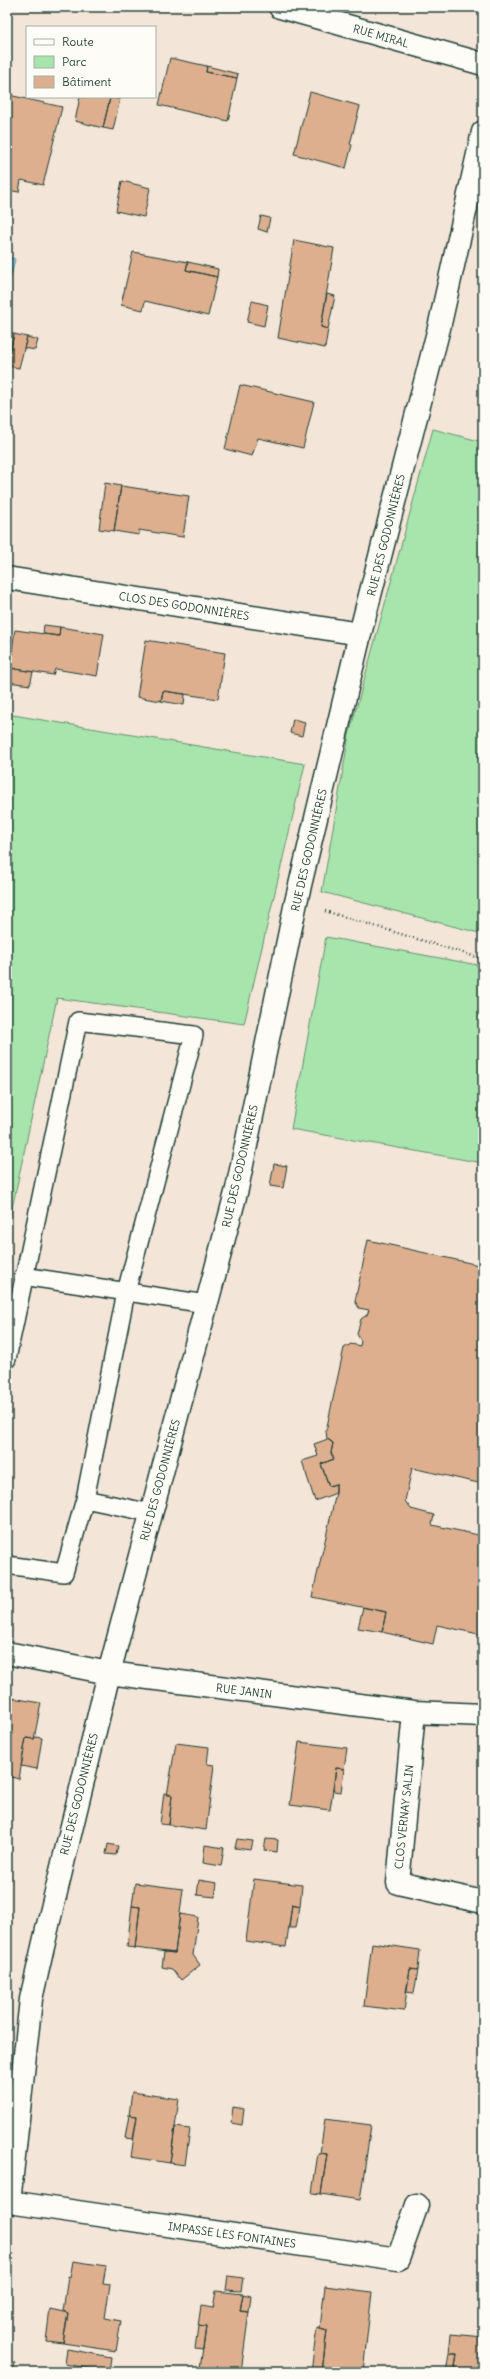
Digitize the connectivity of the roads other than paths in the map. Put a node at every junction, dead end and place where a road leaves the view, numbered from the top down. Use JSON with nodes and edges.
{"nodes":[{"id":1,"x":280,"y":7,"type":"edge"},
{"id":2,"x":483,"y":64,"type":"edge"},
{"id":3,"x":483,"y":132,"type":"edge"},
{"id":4,"x":7,"y":578,"type":"edge"},
{"id":5,"x":360,"y":634,"type":"junction"},
{"id":6,"x":23,"y":1276,"type":"junction"},
{"id":7,"x":126,"y":1292,"type":"junction"},
{"id":8,"x":206,"y":1304,"type":"junction"},
{"id":9,"x":7,"y":1359,"type":"edge"},
{"id":10,"x":85,"y":1499,"type":"junction"},
{"id":11,"x":151,"y":1513,"type":"junction"},
{"id":12,"x":7,"y":1565,"type":"edge"},
{"id":13,"x":7,"y":1653,"type":"edge"},
{"id":14,"x":109,"y":1673,"type":"junction"},
{"id":15,"x":414,"y":1712,"type":"junction"},
{"id":16,"x":483,"y":1715,"type":"edge"},
{"id":17,"x":483,"y":1902,"type":"edge"},
{"id":18,"x":9,"y":2202,"type":"joint"},
{"id":19,"x":417,"y":2205,"type":"dead end"}],
"edges":[{"from":1,"to":2,"type":"street","name":"RUE MIRAL"},
{"from":3,"to":5,"type":"street","name":"RUE DES GODONNIÈRES"},
{"from":4,"to":5,"type":"street","name":"CLOS DES GODONNIÈRES"},
{"from":5,"to":8,"type":"street","name":"RUE DES GODONNIÈRES"},
{"from":6,"to":7,"type":"lane"},
{"from":6,"to":7,"type":"lane"},
{"from":6,"to":9,"type":"lane"},
{"from":7,"to":8,"type":"lane"},
{"from":7,"to":10,"type":"lane"},
{"from":8,"to":11,"type":"street","name":"RUE DES GODONNIÈRES"},
{"from":10,"to":11,"type":"lane"},
{"from":10,"to":12,"type":"lane"},
{"from":11,"to":14,"type":"street","name":"RUE DES GODONNIÈRES"},
{"from":13,"to":14,"type":"street","name":"RUE JANIN"},
{"from":14,"to":15,"type":"street","name":"RUE JANIN"},
{"from":14,"to":18,"type":"street","name":"RUE DES GODONNIÈRES"},
{"from":15,"to":16,"type":"street","name":"RUE JANIN"},
{"from":15,"to":17,"type":"street","name":"CLOS VERNAY SALIN"},
{"from":18,"to":19,"type":"street","name":"IMPASSE LES FONTAINES"}]}
